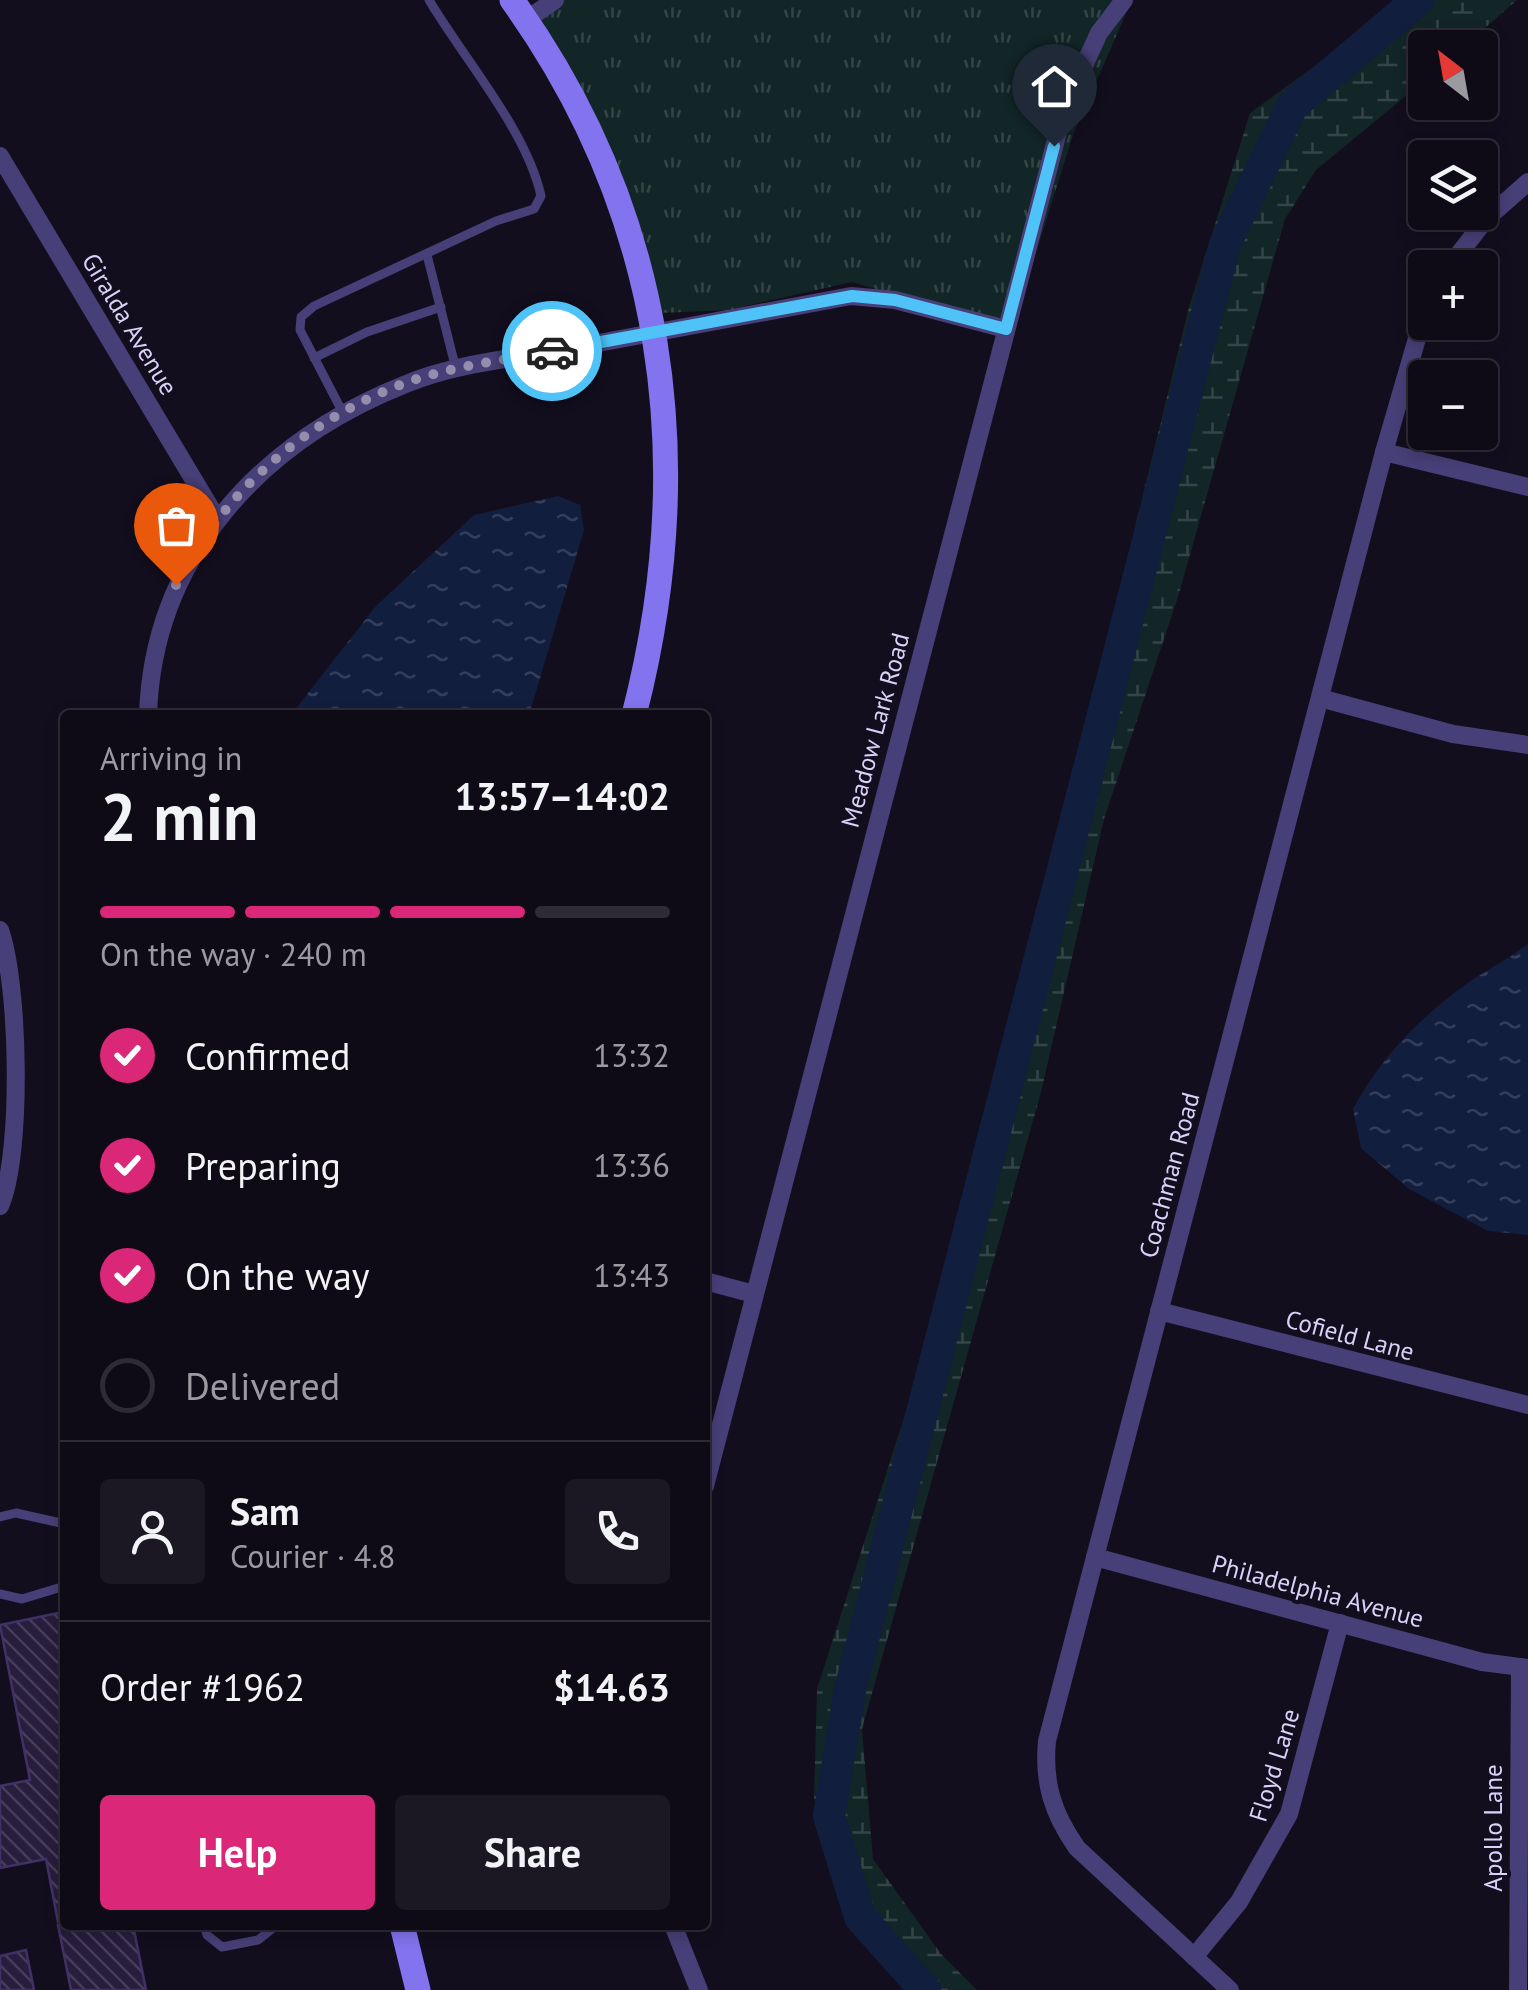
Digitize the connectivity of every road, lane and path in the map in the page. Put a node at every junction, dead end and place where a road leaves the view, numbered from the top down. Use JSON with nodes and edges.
{"nodes":[{"id":1,"x":429,"y":0,"type":"edge"},
{"id":2,"x":555,"y":0,"type":"edge"},
{"id":3,"x":1123,"y":0,"type":"edge"},
{"id":4,"x":519,"y":10,"type":"edge"},
{"id":5,"x":0,"y":156,"type":"edge"},
{"id":6,"x":1528,"y":182,"type":"edge"},
{"id":7,"x":1462,"y":250,"type":"edge"},
{"id":8,"x":428,"y":255,"type":"junction"},
{"id":9,"x":441,"y":307,"type":"junction"},
{"id":10,"x":1006,"y":329,"type":"junction"},
{"id":11,"x":655,"y":332,"type":"junction"},
{"id":12,"x":1416,"y":340,"type":"edge"},
{"id":13,"x":314,"y":358,"type":"junction"},
{"id":14,"x":456,"y":369,"type":"junction"},
{"id":15,"x":344,"y":415,"type":"junction"},
{"id":16,"x":1384,"y":452,"type":"junction"},
{"id":17,"x":1528,"y":488,"type":"edge"},
{"id":18,"x":216,"y":517,"type":"junction"},
{"id":19,"x":1320,"y":698,"type":"junction"},
{"id":20,"x":148,"y":710,"type":"edge"},
{"id":21,"x":635,"y":710,"type":"edge"},
{"id":22,"x":1528,"y":745,"type":"edge"},
{"id":23,"x":0,"y":930,"type":"edge"},
{"id":24,"x":0,"y":1206,"type":"edge"},
{"id":25,"x":710,"y":1282,"type":"edge"},
{"id":26,"x":754,"y":1294,"type":"junction"},
{"id":27,"x":1159,"y":1310,"type":"junction"},
{"id":28,"x":1528,"y":1404,"type":"edge"},
{"id":29,"x":710,"y":1466,"type":"edge"},
{"id":30,"x":0,"y":1517,"type":"edge"},
{"id":31,"x":60,"y":1523,"type":"edge"},
{"id":32,"x":1095,"y":1557,"type":"junction"},
{"id":33,"x":60,"y":1588,"type":"edge"},
{"id":34,"x":0,"y":1594,"type":"edge"},
{"id":35,"x":1340,"y":1623,"type":"junction"},
{"id":36,"x":1524,"y":1668,"type":"edge"},
{"id":37,"x":206,"y":1930,"type":"edge"},
{"id":38,"x":271,"y":1930,"type":"edge"},
{"id":39,"x":403,"y":1930,"type":"edge"},
{"id":40,"x":675,"y":1930,"type":"edge"},
{"id":41,"x":1194,"y":1957,"type":"junction"},
{"id":42,"x":418,"y":1990,"type":"edge"},
{"id":43,"x":699,"y":1990,"type":"edge"},
{"id":44,"x":1230,"y":1990,"type":"edge"},
{"id":45,"x":1518,"y":1990,"type":"edge"}],
"edges":[{"from":1,"to":8,"type":"lane"},
{"from":2,"to":4,"type":"street"},
{"from":3,"to":10,"type":"street","name":"Meadow Lark Road"},
{"from":4,"to":11,"type":"main road"},
{"from":5,"to":18,"type":"street","name":"Giralda Avenue"},
{"from":6,"to":7,"type":"street"},
{"from":8,"to":9,"type":"lane"},
{"from":8,"to":13,"type":"lane"},
{"from":9,"to":13,"type":"lane"},
{"from":9,"to":14,"type":"lane"},
{"from":10,"to":11,"type":"street"},
{"from":10,"to":26,"type":"street","name":"Meadow Lark Road"},
{"from":11,"to":14,"type":"street"},
{"from":11,"to":21,"type":"main road"},
{"from":12,"to":16,"type":"street","name":"Coachman Road"},
{"from":13,"to":15,"type":"lane"},
{"from":14,"to":15,"type":"street"},
{"from":15,"to":18,"type":"street"},
{"from":16,"to":17,"type":"street"},
{"from":16,"to":19,"type":"street","name":"Coachman Road"},
{"from":18,"to":20,"type":"street"},
{"from":19,"to":22,"type":"street"},
{"from":19,"to":27,"type":"street","name":"Coachman Road"},
{"from":23,"to":24,"type":"street"},
{"from":25,"to":26,"type":"street"},
{"from":26,"to":29,"type":"street","name":"Meadow Lark Road"},
{"from":27,"to":28,"type":"street","name":"Cofield Lane"},
{"from":27,"to":32,"type":"street","name":"Coachman Road"},
{"from":30,"to":31,"type":"lane"},
{"from":32,"to":35,"type":"street","name":"Philadelphia Avenue"},
{"from":32,"to":41,"type":"street","name":"Coachman Road"},
{"from":33,"to":34,"type":"lane"},
{"from":35,"to":36,"type":"street","name":"Philadelphia Avenue"},
{"from":35,"to":41,"type":"street","name":"Floyd Lane"},
{"from":36,"to":45,"type":"street","name":"Apollo Lane"},
{"from":37,"to":38,"type":"lane"},
{"from":39,"to":42,"type":"main road"},
{"from":40,"to":43,"type":"street"},
{"from":41,"to":44,"type":"street","name":"Coachman Road"}]}
